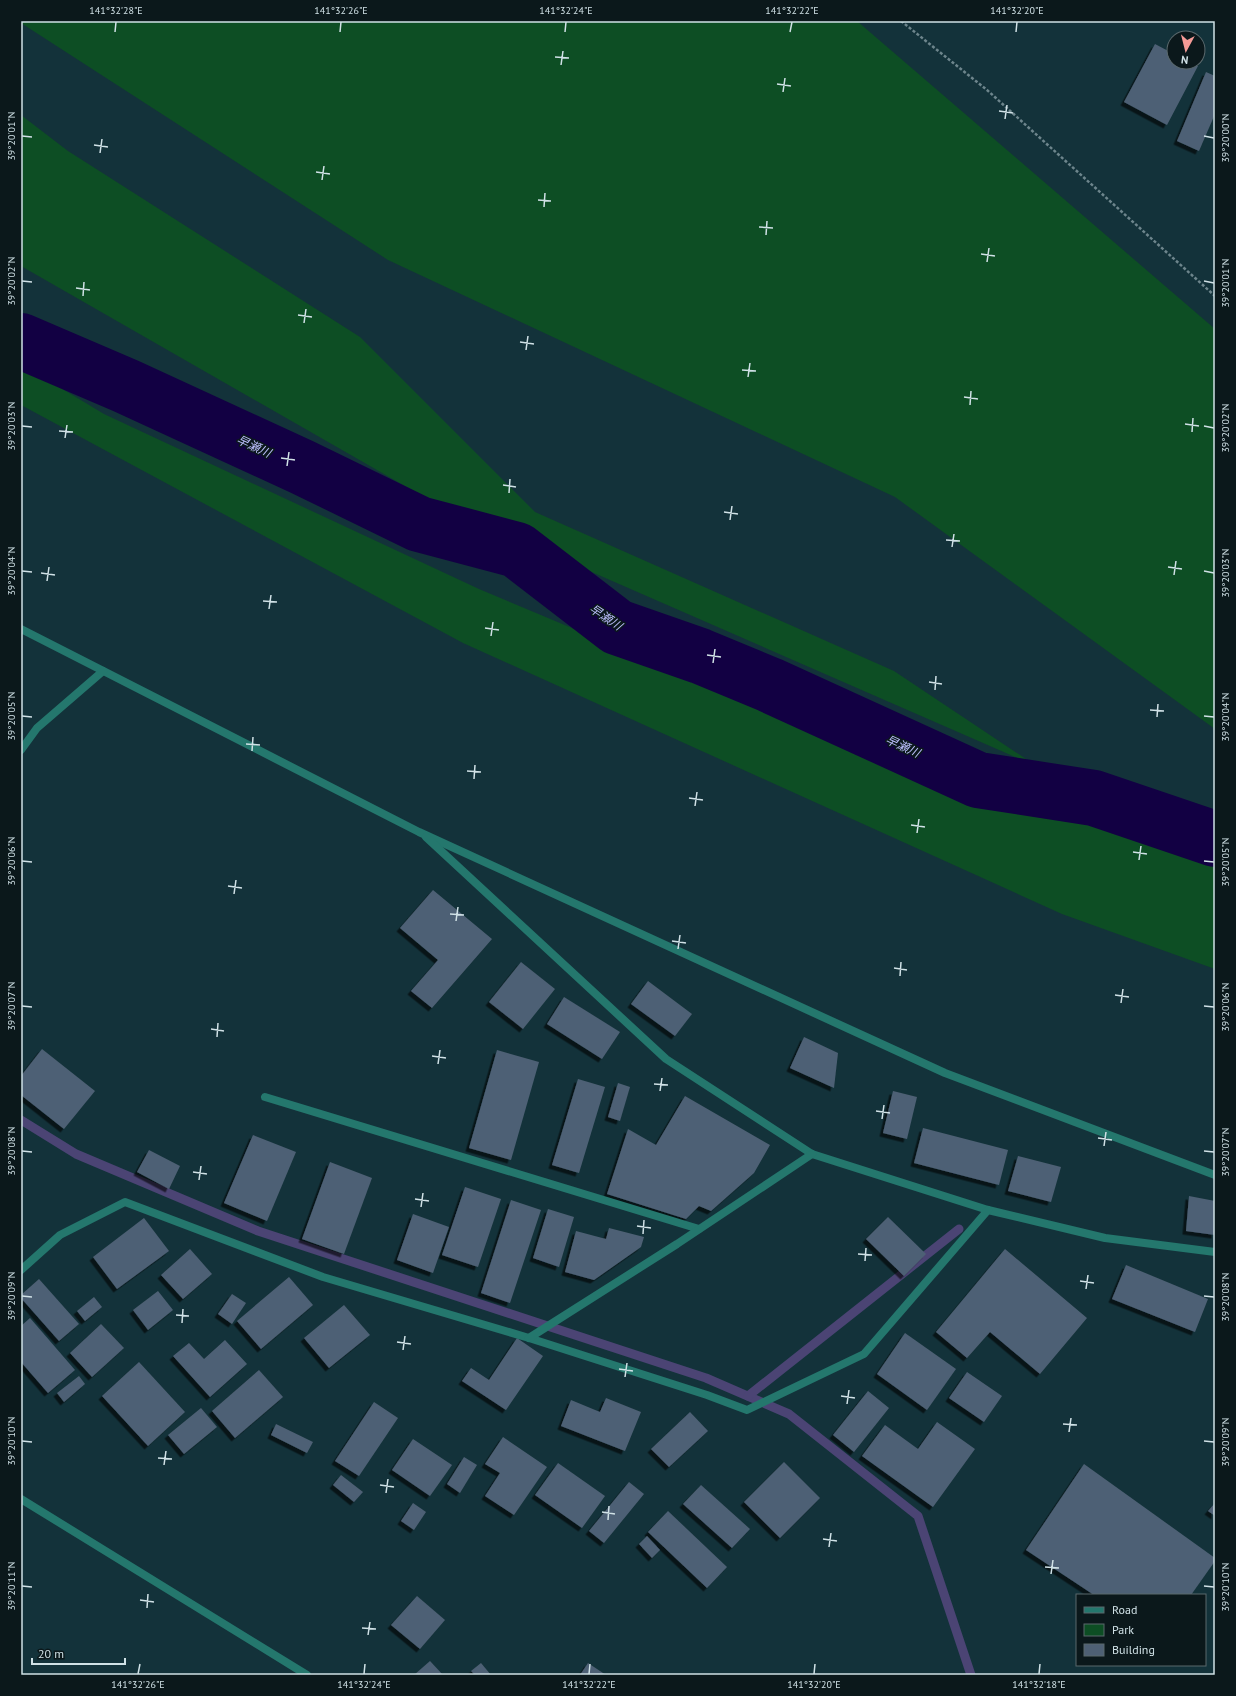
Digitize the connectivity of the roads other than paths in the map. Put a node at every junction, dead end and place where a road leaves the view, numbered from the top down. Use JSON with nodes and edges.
{"nodes":[{"id":1,"x":21,"y":629,"type":"edge"},
{"id":2,"x":103,"y":671,"type":"junction"},
{"id":3,"x":21,"y":750,"type":"edge"},
{"id":4,"x":419,"y":832,"type":"junction"},
{"id":5,"x":265,"y":1096,"type":"dead end"},
{"id":6,"x":812,"y":1154,"type":"junction"},
{"id":7,"x":1215,"y":1176,"type":"edge"},
{"id":8,"x":988,"y":1210,"type":"junction"},
{"id":9,"x":700,"y":1229,"type":"junction"},
{"id":10,"x":1215,"y":1252,"type":"edge"},
{"id":11,"x":21,"y":1270,"type":"edge"},
{"id":12,"x":528,"y":1338,"type":"junction"},
{"id":13,"x":21,"y":1499,"type":"edge"},
{"id":14,"x":307,"y":1675,"type":"edge"}],
"edges":[{"from":1,"to":2,"type":"street"},
{"from":2,"to":3,"type":"street"},
{"from":2,"to":4,"type":"street"},
{"from":4,"to":6,"type":"street"},
{"from":4,"to":7,"type":"street"},
{"from":5,"to":9,"type":"street"},
{"from":6,"to":8,"type":"street"},
{"from":6,"to":9,"type":"street"},
{"from":8,"to":10,"type":"street"},
{"from":8,"to":12,"type":"street"},
{"from":9,"to":12,"type":"street"},
{"from":11,"to":12,"type":"street"},
{"from":13,"to":14,"type":"street"}]}
